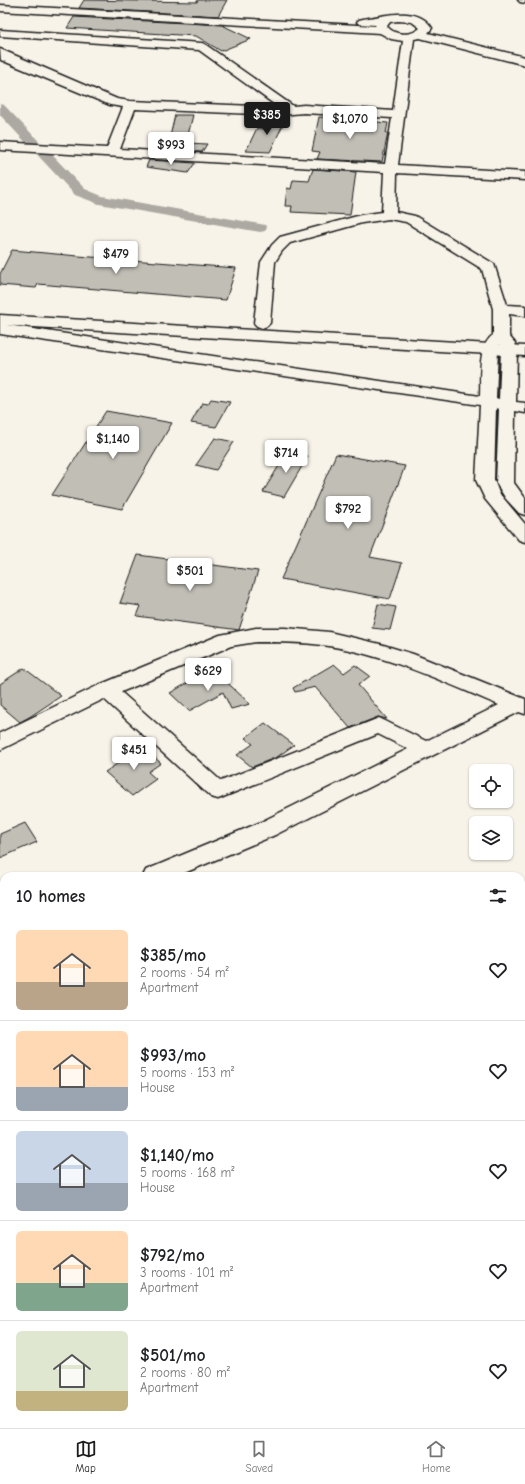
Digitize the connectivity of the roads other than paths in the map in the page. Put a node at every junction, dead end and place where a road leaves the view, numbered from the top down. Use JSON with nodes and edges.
{"nodes":[{"id":1,"x":2,"y":17,"type":"edge"},
{"id":2,"x":363,"y":22,"type":"junction"},
{"id":3,"x":382,"y":30,"type":"junction"},
{"id":4,"x":418,"y":32,"type":"junction"},
{"id":5,"x":0,"y":53,"type":"edge"},
{"id":6,"x":525,"y":53,"type":"edge"},
{"id":7,"x":525,"y":61,"type":"edge"},
{"id":8,"x":130,"y":105,"type":"junction"},
{"id":9,"x":292,"y":111,"type":"junction"},
{"id":10,"x":398,"y":115,"type":"junction"},
{"id":11,"x":0,"y":146,"type":"edge"},
{"id":12,"x":112,"y":152,"type":"junction"},
{"id":13,"x":391,"y":168,"type":"junction"},
{"id":14,"x":525,"y":176,"type":"edge"},
{"id":15,"x":389,"y":215,"type":"junction"},
{"id":16,"x":0,"y":308,"type":"edge"},
{"id":17,"x":501,"y":309,"type":"junction"},
{"id":18,"x":525,"y":311,"type":"edge"},
{"id":19,"x":0,"y":320,"type":"edge"},
{"id":20,"x":262,"y":324,"type":"junction"},
{"id":21,"x":0,"y":329,"type":"edge"},
{"id":22,"x":525,"y":338,"type":"edge"},
{"id":23,"x":506,"y":347,"type":"edge"},
{"id":24,"x":488,"y":402,"type":"junction"},
{"id":25,"x":507,"y":405,"type":"junction"},
{"id":26,"x":525,"y":408,"type":"edge"},
{"id":27,"x":525,"y":510,"type":"edge"},
{"id":28,"x":525,"y":536,"type":"edge"},
{"id":29,"x":106,"y":690,"type":"junction"},
{"id":30,"x":522,"y":706,"type":"edge"},
{"id":31,"x":0,"y":742,"type":"edge"},
{"id":32,"x":427,"y":750,"type":"junction"},
{"id":33,"x":164,"y":872,"type":"edge"}],
"edges":[{"from":1,"to":2,"type":"street"},
{"from":1,"to":3,"type":"street"},
{"from":1,"to":9,"type":"street"},
{"from":2,"to":3,"type":"street"},
{"from":2,"to":4,"type":"street"},
{"from":3,"to":4,"type":"street"},
{"from":4,"to":6,"type":"street"},
{"from":4,"to":7,"type":"street"},
{"from":4,"to":10,"type":"street"},
{"from":5,"to":8,"type":"street"},
{"from":8,"to":9,"type":"street"},
{"from":8,"to":12,"type":"street"},
{"from":9,"to":10,"type":"street"},
{"from":10,"to":13,"type":"street"},
{"from":11,"to":12,"type":"street"},
{"from":12,"to":13,"type":"street"},
{"from":13,"to":14,"type":"street"},
{"from":13,"to":15,"type":"street"},
{"from":15,"to":17,"type":"street"},
{"from":15,"to":20,"type":"street"},
{"from":16,"to":20,"type":"main road"},
{"from":17,"to":18,"type":"street"},
{"from":17,"to":23,"type":"street"},
{"from":19,"to":23,"type":"main road"},
{"from":20,"to":23,"type":"main road"},
{"from":21,"to":24,"type":"street"},
{"from":22,"to":23,"type":"main road"},
{"from":23,"to":24,"type":"street"},
{"from":23,"to":25,"type":"street"},
{"from":24,"to":25,"type":"street"},
{"from":24,"to":28,"type":"street"},
{"from":25,"to":26,"type":"street"},
{"from":25,"to":27,"type":"street"},
{"from":29,"to":30,"type":"street"},
{"from":29,"to":31,"type":"street"},
{"from":29,"to":32,"type":"street"},
{"from":30,"to":32,"type":"street"},
{"from":32,"to":33,"type":"street"}]}
